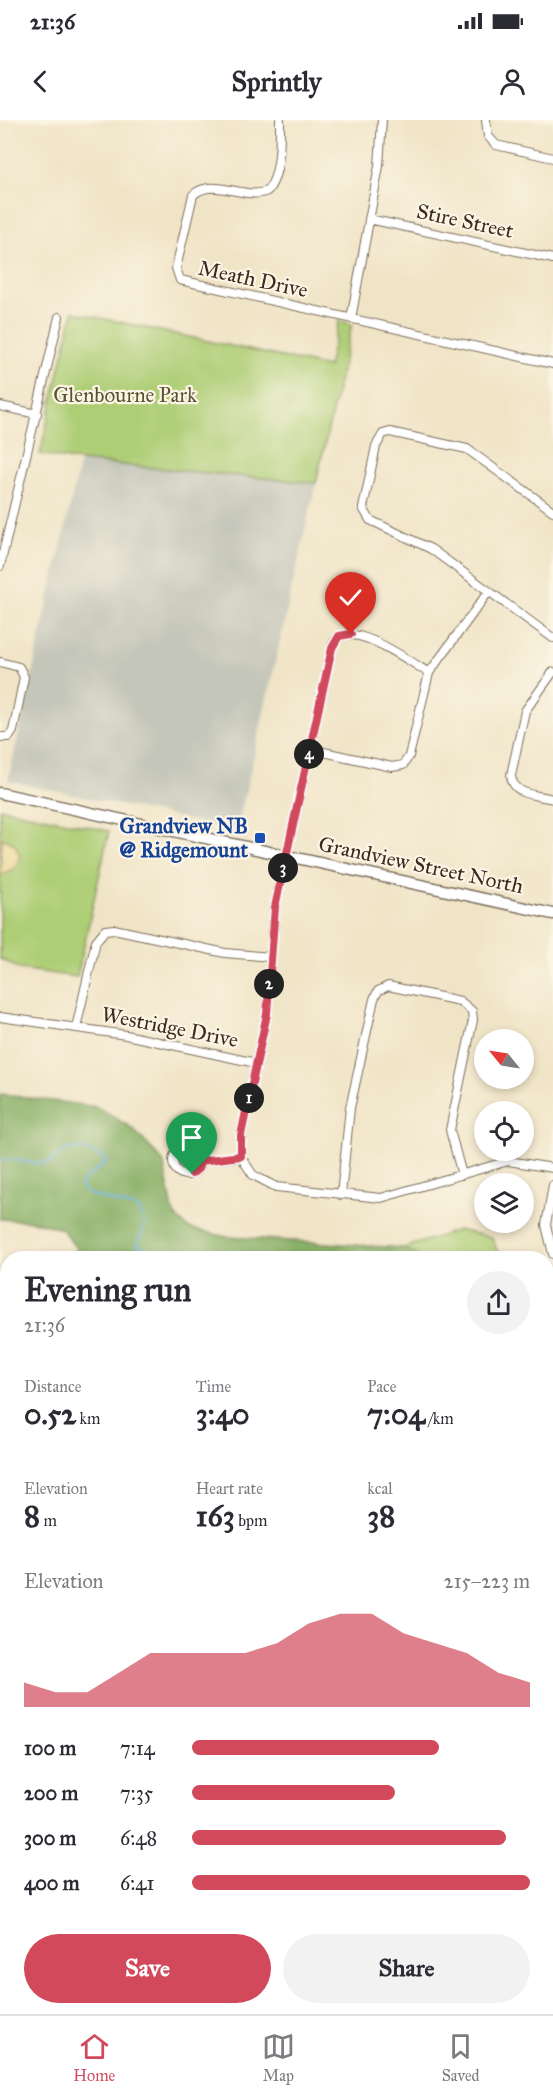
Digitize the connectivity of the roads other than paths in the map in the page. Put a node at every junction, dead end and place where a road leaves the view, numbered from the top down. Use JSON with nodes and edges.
{"nodes":[{"id":1,"x":280,"y":120,"type":"edge"},
{"id":2,"x":382,"y":120,"type":"edge"},
{"id":3,"x":486,"y":120,"type":"edge"},
{"id":4,"x":553,"y":158,"type":"edge"},
{"id":5,"x":369,"y":219,"type":"junction"},
{"id":6,"x":553,"y":259,"type":"edge"},
{"id":7,"x":59,"y":316,"type":"dead end"},
{"id":8,"x":351,"y":319,"type":"junction"},
{"id":9,"x":553,"y":364,"type":"edge"},
{"id":10,"x":0,"y":406,"type":"edge"},
{"id":11,"x":37,"y":414,"type":"junction"},
{"id":12,"x":551,"y":506,"type":"edge"},
{"id":13,"x":0,"y":565,"type":"edge"},
{"id":14,"x":489,"y":591,"type":"junction"},
{"id":15,"x":553,"y":638,"type":"edge"},
{"id":16,"x":0,"y":662,"type":"edge"},
{"id":17,"x":553,"y":672,"type":"edge"},
{"id":18,"x":429,"y":673,"type":"junction"},
{"id":19,"x":0,"y":737,"type":"edge"},
{"id":20,"x":310,"y":749,"type":"junction"},
{"id":21,"x":0,"y":794,"type":"edge"},
{"id":22,"x":553,"y":799,"type":"edge"},
{"id":23,"x":286,"y":856,"type":"junction"},
{"id":24,"x":553,"y":914,"type":"edge"},
{"id":25,"x":271,"y":957,"type":"junction"},
{"id":26,"x":0,"y":1017,"type":"edge"},
{"id":27,"x":76,"y":1028,"type":"junction"},
{"id":28,"x":256,"y":1063,"type":"junction"},
{"id":29,"x":241,"y":1156,"type":"junction"},
{"id":30,"x":201,"y":1161,"type":"dead end"},
{"id":31,"x":553,"y":1168,"type":"edge"},
{"id":32,"x":462,"y":1175,"type":"junction"},
{"id":33,"x":553,"y":1185,"type":"edge"},
{"id":34,"x":341,"y":1195,"type":"junction"},
{"id":35,"x":552,"y":1251,"type":"edge"}],
"edges":[{"from":1,"to":8,"type":"street","name":"Meath Drive"},
{"from":2,"to":5,"type":"street"},
{"from":3,"to":4,"type":"street"},
{"from":5,"to":6,"type":"street","name":"Stire Street"},
{"from":5,"to":8,"type":"street"},
{"from":7,"to":11,"type":"street"},
{"from":8,"to":9,"type":"street","name":"Meath Drive"},
{"from":10,"to":11,"type":"street"},
{"from":11,"to":13,"type":"street"},
{"from":12,"to":14,"type":"street"},
{"from":14,"to":15,"type":"street"},
{"from":14,"to":18,"type":"street"},
{"from":16,"to":19,"type":"street"},
{"from":17,"to":22,"type":"street"},
{"from":18,"to":20,"type":"street"},
{"from":18,"to":20,"type":"street"},
{"from":20,"to":23,"type":"street"},
{"from":21,"to":23,"type":"street","name":"Grandview Street North"},
{"from":23,"to":24,"type":"street","name":"Grandview Street North"},
{"from":23,"to":25,"type":"street"},
{"from":25,"to":27,"type":"street"},
{"from":25,"to":28,"type":"street"},
{"from":26,"to":27,"type":"street","name":"Westridge Drive"},
{"from":27,"to":28,"type":"street","name":"Westridge Drive"},
{"from":28,"to":29,"type":"street"},
{"from":29,"to":30,"type":"street"},
{"from":29,"to":34,"type":"street"},
{"from":31,"to":32,"type":"street"},
{"from":32,"to":34,"type":"street"},
{"from":32,"to":34,"type":"street"},
{"from":33,"to":35,"type":"street"}]}
